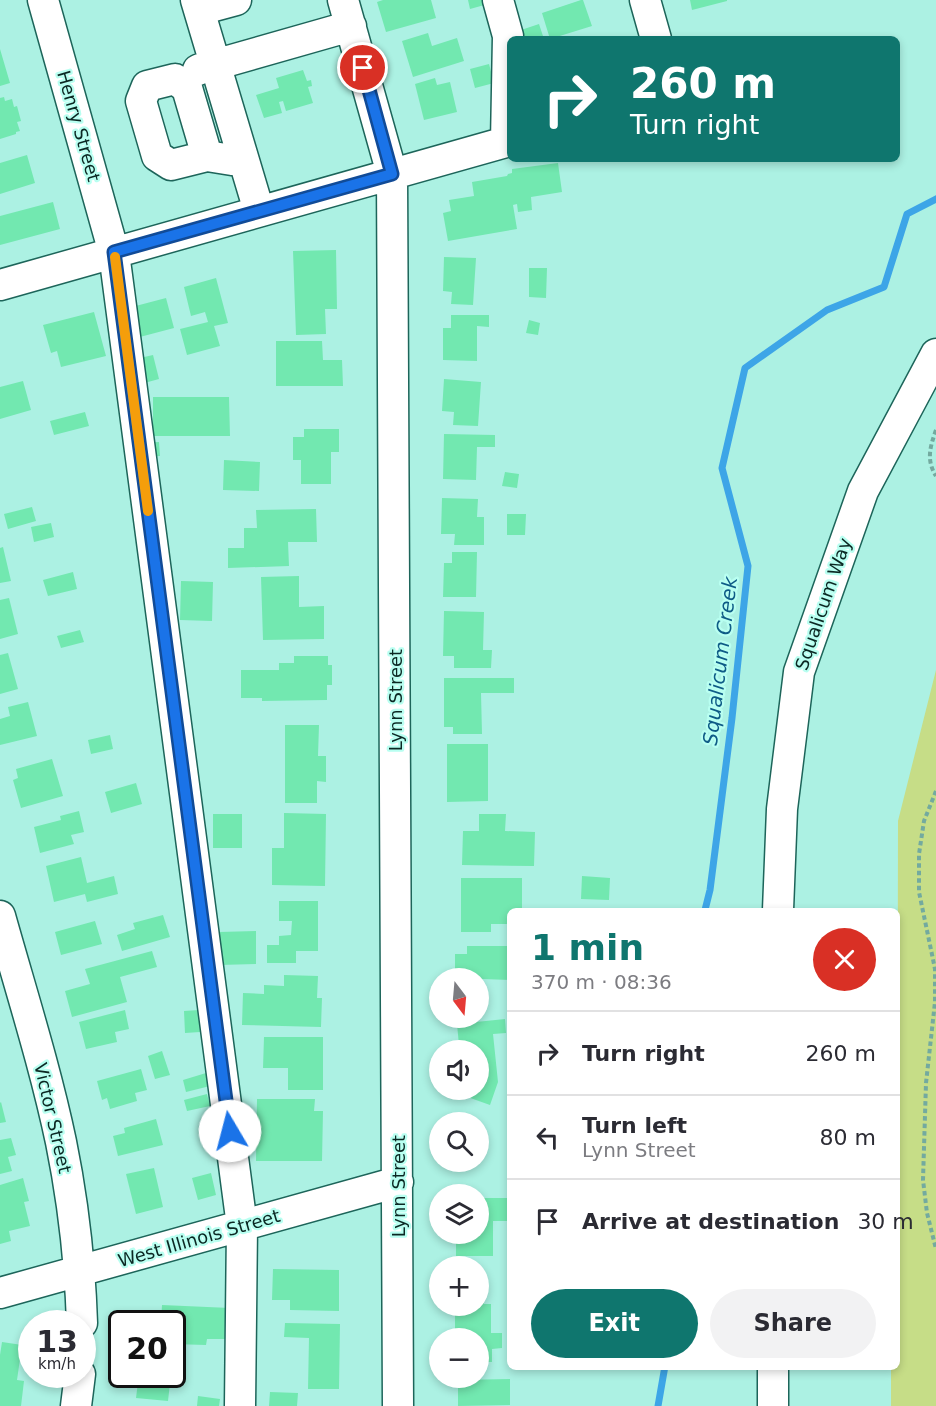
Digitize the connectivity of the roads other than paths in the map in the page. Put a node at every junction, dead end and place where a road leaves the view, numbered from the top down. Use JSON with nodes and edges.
{"nodes":[{"id":1,"x":43,"y":0,"type":"edge"},
{"id":2,"x":236,"y":0,"type":"edge"},
{"id":3,"x":498,"y":0,"type":"edge"},
{"id":4,"x":645,"y":0,"type":"edge"},
{"id":5,"x":197,"y":5,"type":"edge"},
{"id":6,"x":347,"y":13,"type":"edge"},
{"id":7,"x":508,"y":36,"type":"edge"},
{"id":8,"x":655,"y":36,"type":"edge"},
{"id":9,"x":215,"y":64,"type":"junction"},
{"id":10,"x":187,"y":88,"type":"junction"},
{"id":11,"x":507,"y":89,"type":"edge"},
{"id":12,"x":207,"y":156,"type":"junction"},
{"id":13,"x":243,"y":159,"type":"junction"},
{"id":14,"x":392,"y":174,"type":"junction"},
{"id":15,"x":259,"y":212,"type":"junction"},
{"id":16,"x":114,"y":252,"type":"junction"},
{"id":17,"x":0,"y":285,"type":"edge"},
{"id":18,"x":936,"y":354,"type":"edge"},
{"id":19,"x":778,"y":908,"type":"edge"},
{"id":20,"x":0,"y":916,"type":"edge"},
{"id":21,"x":398,"y":1182,"type":"junction"},
{"id":22,"x":242,"y":1226,"type":"junction"},
{"id":23,"x":80,"y":1271,"type":"junction"},
{"id":24,"x":0,"y":1293,"type":"edge"},
{"id":25,"x":82,"y":1310,"type":"edge"},
{"id":26,"x":773,"y":1370,"type":"edge"},
{"id":27,"x":78,"y":1388,"type":"edge"},
{"id":28,"x":76,"y":1406,"type":"edge"},
{"id":29,"x":240,"y":1406,"type":"edge"},
{"id":30,"x":398,"y":1406,"type":"edge"},
{"id":31,"x":773,"y":1406,"type":"edge"}],
"edges":[{"from":1,"to":16,"type":"street","name":"Henry Street"},
{"from":2,"to":5,"type":"street"},
{"from":3,"to":7,"type":"street"},
{"from":4,"to":8,"type":"street"},
{"from":5,"to":9,"type":"street"},
{"from":6,"to":9,"type":"street"},
{"from":6,"to":14,"type":"street","name":"Lynn Street"},
{"from":9,"to":10,"type":"street"},
{"from":9,"to":13,"type":"street"},
{"from":10,"to":12,"type":"street"},
{"from":10,"to":12,"type":"street"},
{"from":11,"to":14,"type":"street"},
{"from":12,"to":13,"type":"street"},
{"from":13,"to":15,"type":"street"},
{"from":14,"to":15,"type":"street"},
{"from":14,"to":21,"type":"street","name":"Lynn Street"},
{"from":15,"to":16,"type":"street"},
{"from":16,"to":17,"type":"street"},
{"from":16,"to":22,"type":"street","name":"Henry Street"},
{"from":18,"to":19,"type":"street","name":"Squalicum Way"},
{"from":20,"to":23,"type":"street","name":"Victor Street"},
{"from":21,"to":22,"type":"street","name":"West Illinois Street"},
{"from":21,"to":30,"type":"street","name":"Lynn Street"},
{"from":22,"to":23,"type":"street","name":"West Illinois Street"},
{"from":22,"to":29,"type":"street","name":"Henry Street"},
{"from":23,"to":24,"type":"street","name":"West Illinois Street"},
{"from":23,"to":25,"type":"street","name":"Victor Street"},
{"from":26,"to":31,"type":"street"},
{"from":27,"to":28,"type":"street"}]}
